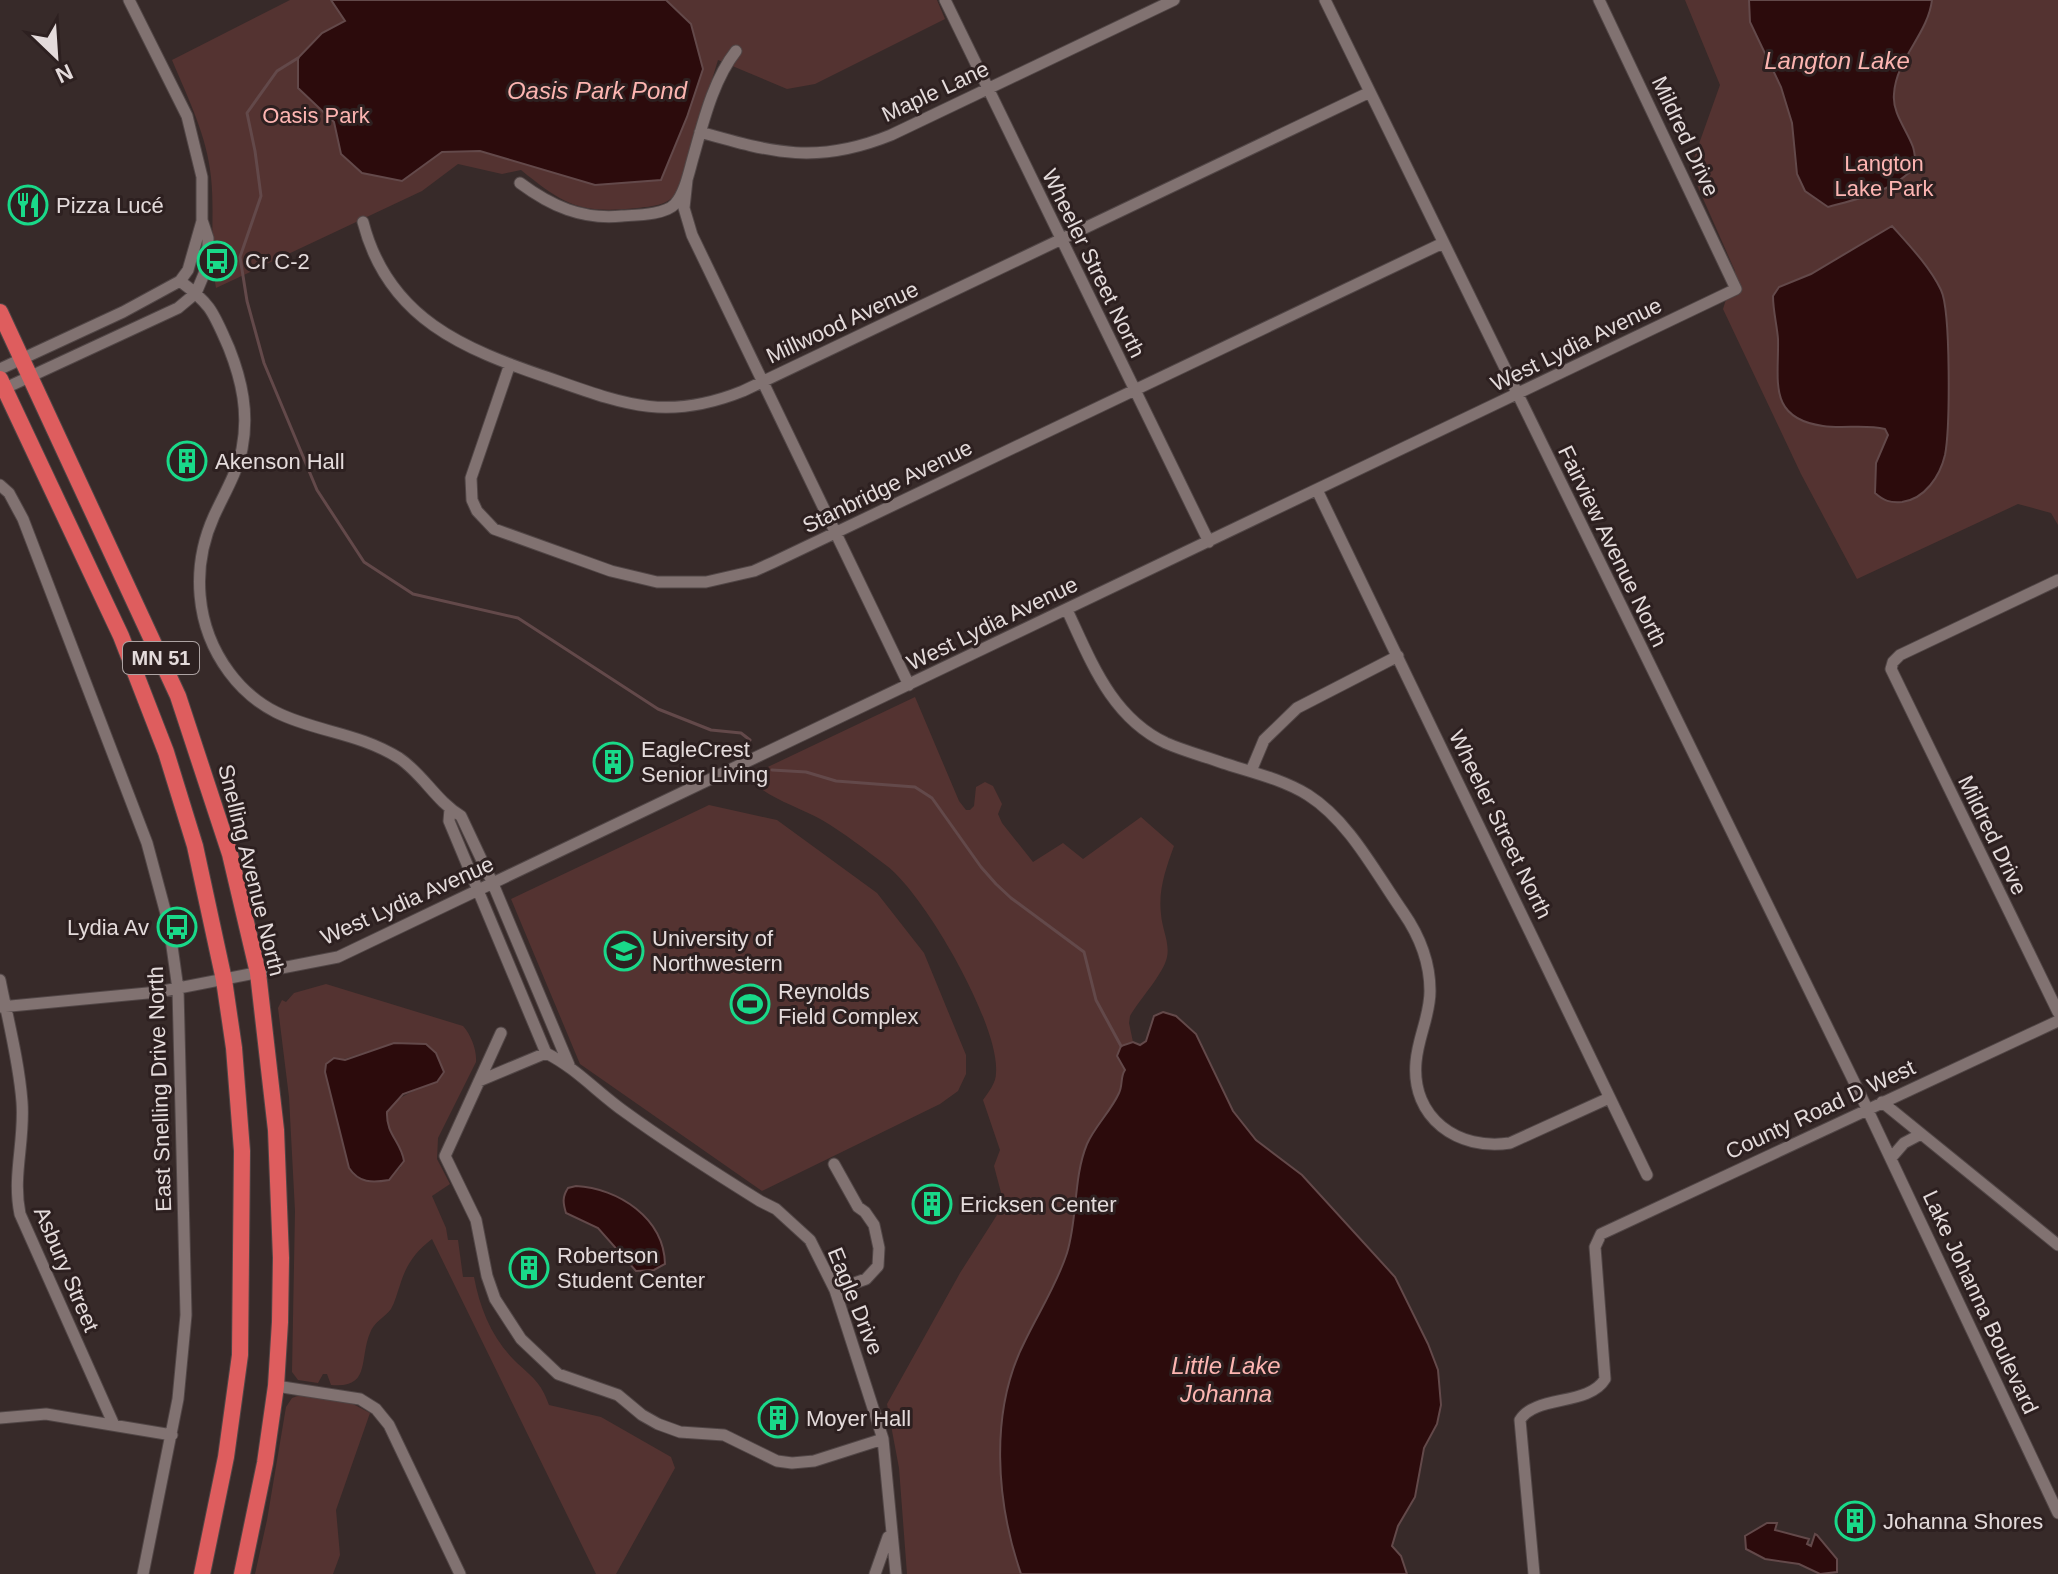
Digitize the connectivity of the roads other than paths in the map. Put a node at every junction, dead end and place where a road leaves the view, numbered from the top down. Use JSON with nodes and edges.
{"nodes":[{"id":1,"x":129,"y":0,"type":"edge"},
{"id":2,"x":945,"y":0,"type":"edge"},
{"id":3,"x":1174,"y":0,"type":"edge"},
{"id":4,"x":1325,"y":0,"type":"edge"},
{"id":5,"x":1599,"y":0,"type":"edge"},
{"id":6,"x":736,"y":51,"type":"dead end"},
{"id":7,"x":988,"y":89,"type":"junction"},
{"id":8,"x":1370,"y":92,"type":"junction"},
{"id":9,"x":700,"y":132,"type":"junction"},
{"id":10,"x":687,"y":180,"type":"junction"},
{"id":11,"x":520,"y":183,"type":"dead end"},
{"id":12,"x":649,"y":213,"type":"junction"},
{"id":13,"x":202,"y":220,"type":"junction"},
{"id":14,"x":363,"y":222,"type":"dead end"},
{"id":15,"x":692,"y":235,"type":"junction"},
{"id":16,"x":1061,"y":241,"type":"junction"},
{"id":17,"x":1443,"y":243,"type":"junction"},
{"id":18,"x":180,"y":281,"type":"junction"},
{"id":19,"x":1736,"y":289,"type":"joint"},
{"id":20,"x":196,"y":293,"type":"junction"},
{"id":21,"x":0,"y":312,"type":"edge"},
{"id":22,"x":23,"y":359,"type":"junction"},
{"id":23,"x":510,"y":364,"type":"junction"},
{"id":24,"x":0,"y":369,"type":"edge"},
{"id":25,"x":31,"y":375,"type":"junction"},
{"id":26,"x":763,"y":382,"type":"junction"},
{"id":27,"x":1,"y":385,"type":"edge"},
{"id":28,"x":1133,"y":390,"type":"junction"},
{"id":29,"x":1517,"y":395,"type":"junction"},
{"id":30,"x":0,"y":485,"type":"edge"},
{"id":31,"x":1317,"y":490,"type":"junction"},
{"id":32,"x":835,"y":533,"type":"junction"},
{"id":33,"x":1209,"y":542,"type":"junction"},
{"id":34,"x":2058,"y":580,"type":"edge"},
{"id":35,"x":1067,"y":610,"type":"junction"},
{"id":36,"x":1398,"y":656,"type":"junction"},
{"id":37,"x":909,"y":685,"type":"junction"},
{"id":38,"x":1251,"y":771,"type":"junction"},
{"id":39,"x":450,"y":809,"type":"junction"},
{"id":40,"x":493,"y":884,"type":"junction"},
{"id":41,"x":478,"y":891,"type":"junction"},
{"id":42,"x":258,"y":973,"type":"junction"},
{"id":43,"x":0,"y":980,"type":"edge"},
{"id":44,"x":224,"y":980,"type":"junction"},
{"id":45,"x":178,"y":989,"type":"junction"},
{"id":46,"x":2,"y":1006,"type":"edge"},
{"id":47,"x":2058,"y":1012,"type":"edge"},
{"id":48,"x":2058,"y":1021,"type":"edge"},
{"id":49,"x":501,"y":1033,"type":"dead end"},
{"id":50,"x":546,"y":1053,"type":"junction"},
{"id":51,"x":569,"y":1065,"type":"junction"},
{"id":52,"x":479,"y":1081,"type":"junction"},
{"id":53,"x":1609,"y":1098,"type":"junction"},
{"id":54,"x":1882,"y":1102,"type":"junction"},
{"id":55,"x":1867,"y":1109,"type":"junction"},
{"id":56,"x":1921,"y":1134,"type":"junction"},
{"id":57,"x":1891,"y":1158,"type":"junction"},
{"id":58,"x":834,"y":1164,"type":"dead end"},
{"id":59,"x":1647,"y":1175,"type":"dead end"},
{"id":60,"x":2058,"y":1245,"type":"edge"},
{"id":61,"x":835,"y":1290,"type":"junction"},
{"id":62,"x":276,"y":1386,"type":"junction"},
{"id":63,"x":0,"y":1418,"type":"edge"},
{"id":64,"x":114,"y":1425,"type":"junction"},
{"id":65,"x":172,"y":1435,"type":"junction"},
{"id":66,"x":883,"y":1439,"type":"junction"},
{"id":67,"x":2058,"y":1513,"type":"edge"},
{"id":68,"x":890,"y":1531,"type":"junction"},
{"id":69,"x":458,"y":1573,"type":"edge"},
{"id":70,"x":879,"y":1573,"type":"edge"},
{"id":71,"x":143,"y":1574,"type":"edge"},
{"id":72,"x":202,"y":1574,"type":"edge"},
{"id":73,"x":242,"y":1574,"type":"edge"},
{"id":74,"x":896,"y":1574,"type":"edge"},
{"id":75,"x":1534,"y":1574,"type":"edge"}],
"edges":[{"from":1,"to":13,"type":"street"},
{"from":2,"to":7,"type":"street","name":"Wheeler Street North"},
{"from":3,"to":7,"type":"street","name":"Maple Lane"},
{"from":4,"to":8,"type":"street","name":"Fairview Avenue North"},
{"from":5,"to":19,"type":"street","name":"Mildred Drive"},
{"from":6,"to":9,"type":"street"},
{"from":7,"to":9,"type":"street","name":"Maple Lane"},
{"from":7,"to":16,"type":"street","name":"Wheeler Street North"},
{"from":8,"to":16,"type":"street","name":"Millwood Avenue"},
{"from":8,"to":17,"type":"street","name":"Fairview Avenue North"},
{"from":9,"to":10,"type":"street"},
{"from":10,"to":12,"type":"street"},
{"from":10,"to":15,"type":"street"},
{"from":11,"to":12,"type":"street"},
{"from":12,"to":15,"type":"street"},
{"from":13,"to":18,"type":"street"},
{"from":13,"to":20,"type":"street"},
{"from":14,"to":23,"type":"street","name":"Millwood Avenue"},
{"from":15,"to":26,"type":"street"},
{"from":16,"to":26,"type":"street","name":"Millwood Avenue"},
{"from":16,"to":28,"type":"street","name":"Wheeler Street North"},
{"from":17,"to":28,"type":"street","name":"Stanbridge Avenue"},
{"from":17,"to":29,"type":"street","name":"Fairview Avenue North"},
{"from":18,"to":20,"type":"street","name":"Eagle Drive"},
{"from":18,"to":22,"type":"street"},
{"from":19,"to":29,"type":"street","name":"West Lydia Avenue"},
{"from":20,"to":25,"type":"street"},
{"from":20,"to":39,"type":"street","name":"Eagle Drive"},
{"from":21,"to":22,"type":"highway","name":"Snelling Avenue North","number":"MN 51"},
{"from":22,"to":24,"type":"street"},
{"from":22,"to":25,"type":"highway","name":"Snelling Avenue North","number":"MN 51"},
{"from":23,"to":26,"type":"street","name":"Millwood Avenue"},
{"from":23,"to":32,"type":"street","name":"Stanbridge Avenue"},
{"from":25,"to":27,"type":"street"},
{"from":25,"to":42,"type":"highway","name":"Snelling Avenue North","number":"MN 51"},
{"from":26,"to":32,"type":"street"},
{"from":27,"to":44,"type":"highway","number":"MN 51"},
{"from":28,"to":32,"type":"street","name":"Stanbridge Avenue"},
{"from":28,"to":33,"type":"street","name":"Wheeler Street North"},
{"from":29,"to":31,"type":"street","name":"West Lydia Avenue"},
{"from":29,"to":55,"type":"street","name":"Fairview Avenue North"},
{"from":30,"to":45,"type":"street","name":"East Snelling Drive North"},
{"from":31,"to":33,"type":"street","name":"West Lydia Avenue"},
{"from":31,"to":36,"type":"street","name":"Wheeler Street North"},
{"from":32,"to":37,"type":"street"},
{"from":33,"to":35,"type":"street","name":"West Lydia Avenue"},
{"from":34,"to":47,"type":"street","name":"Mildred Drive"},
{"from":35,"to":37,"type":"street","name":"West Lydia Avenue"},
{"from":35,"to":38,"type":"street"},
{"from":36,"to":38,"type":"street"},
{"from":36,"to":53,"type":"street","name":"Wheeler Street North"},
{"from":37,"to":40,"type":"street","name":"West Lydia Avenue"},
{"from":38,"to":53,"type":"street"},
{"from":39,"to":40,"type":"street","name":"Eagle Drive"},
{"from":39,"to":41,"type":"street"},
{"from":40,"to":41,"type":"street","name":"West Lydia Avenue"},
{"from":40,"to":51,"type":"street","name":"Eagle Drive"},
{"from":41,"to":42,"type":"street","name":"West Lydia Avenue"},
{"from":41,"to":50,"type":"street"},
{"from":42,"to":44,"type":"street","name":"West Lydia Avenue"},
{"from":42,"to":62,"type":"highway","name":"Snelling Avenue North","number":"MN 51"},
{"from":43,"to":46,"type":"street","name":"Asbury Street"},
{"from":44,"to":45,"type":"street","name":"West Lydia Avenue"},
{"from":44,"to":72,"type":"highway","number":"MN 51"},
{"from":45,"to":46,"type":"street"},
{"from":45,"to":65,"type":"street","name":"East Snelling Drive North"},
{"from":46,"to":64,"type":"street","name":"Asbury Street"},
{"from":48,"to":54,"type":"street","name":"County Road D West"},
{"from":49,"to":52,"type":"street"},
{"from":50,"to":51,"type":"street","name":"Eagle Drive"},
{"from":50,"to":52,"type":"street"},
{"from":51,"to":61,"type":"street","name":"Eagle Drive"},
{"from":52,"to":66,"type":"street"},
{"from":53,"to":59,"type":"street","name":"Wheeler Street North"},
{"from":54,"to":55,"type":"street","name":"County Road D West"},
{"from":54,"to":56,"type":"street"},
{"from":55,"to":57,"type":"street","name":"Lake Johanna Boulevard"},
{"from":55,"to":75,"type":"street","name":"County Road D West"},
{"from":56,"to":57,"type":"street"},
{"from":56,"to":60,"type":"street"},
{"from":57,"to":67,"type":"street","name":"Lake Johanna Boulevard"},
{"from":58,"to":61,"type":"street"},
{"from":61,"to":66,"type":"street","name":"Eagle Drive"},
{"from":62,"to":69,"type":"street"},
{"from":62,"to":73,"type":"highway","name":"Snelling Avenue North","number":"MN 51"},
{"from":63,"to":64,"type":"street"},
{"from":64,"to":65,"type":"street"},
{"from":65,"to":71,"type":"street","name":"East Snelling Drive North"},
{"from":66,"to":68,"type":"street","name":"Eagle Drive"},
{"from":68,"to":70,"type":"street","name":"Eagle Drive"},
{"from":68,"to":74,"type":"street","name":"Eagle Drive"}]}
